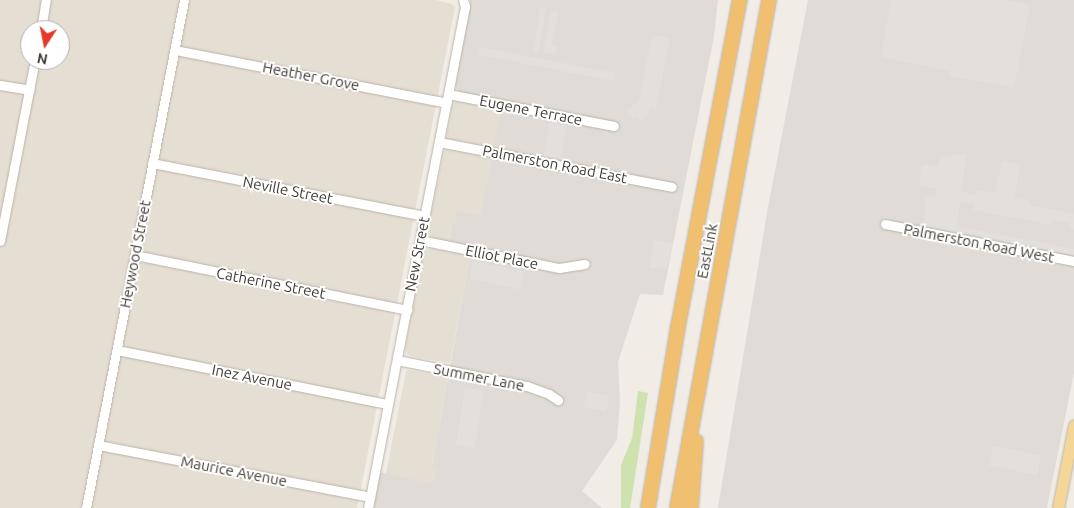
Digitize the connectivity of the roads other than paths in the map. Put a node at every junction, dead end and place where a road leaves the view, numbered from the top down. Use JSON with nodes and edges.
{"nodes":[{"id":1,"x":46,"y":0,"type":"edge"},
{"id":2,"x":184,"y":0,"type":"edge"},
{"id":3,"x":463,"y":0,"type":"edge"},
{"id":4,"x":740,"y":0,"type":"edge"},
{"id":5,"x":769,"y":0,"type":"edge"},
{"id":6,"x":43,"y":20,"type":"edge"},
{"id":7,"x":175,"y":50,"type":"junction"},
{"id":8,"x":33,"y":70,"type":"edge"},
{"id":9,"x":0,"y":85,"type":"edge"},
{"id":10,"x":30,"y":90,"type":"junction"},
{"id":11,"x":448,"y":98,"type":"junction"},
{"id":12,"x":614,"y":126,"type":"dead end"},
{"id":13,"x":439,"y":142,"type":"junction"},
{"id":14,"x":152,"y":163,"type":"junction"},
{"id":15,"x":672,"y":187,"type":"dead end"},
{"id":16,"x":424,"y":216,"type":"junction"},
{"id":17,"x":2,"y":220,"type":"edge"},
{"id":18,"x":885,"y":224,"type":"dead end"},
{"id":19,"x":420,"y":240,"type":"junction"},
{"id":20,"x":0,"y":241,"type":"edge"},
{"id":21,"x":135,"y":255,"type":"junction"},
{"id":22,"x":1074,"y":261,"type":"edge"},
{"id":23,"x":584,"y":264,"type":"dead end"},
{"id":24,"x":407,"y":310,"type":"junction"},
{"id":25,"x":117,"y":350,"type":"junction"},
{"id":26,"x":396,"y":360,"type":"junction"},
{"id":27,"x":701,"y":370,"type":"junction"},
{"id":28,"x":558,"y":400,"type":"dead end"},
{"id":29,"x":388,"y":404,"type":"junction"},
{"id":30,"x":1074,"y":426,"type":"edge"},
{"id":31,"x":98,"y":445,"type":"junction"},
{"id":32,"x":370,"y":497,"type":"junction"},
{"id":33,"x":86,"y":508,"type":"edge"},
{"id":34,"x":368,"y":508,"type":"edge"},
{"id":35,"x":648,"y":508,"type":"edge"},
{"id":36,"x":677,"y":508,"type":"edge"},
{"id":37,"x":691,"y":508,"type":"edge"},
{"id":38,"x":1058,"y":508,"type":"edge"}],
"edges":[{"from":1,"to":6,"type":"street"},
{"from":2,"to":7,"type":"street","name":"Heywood Street"},
{"from":3,"to":11,"type":"street","name":"New Street"},
{"from":4,"to":35,"type":"highway","name":"EastLink"},
{"from":5,"to":27,"type":"highway","name":"EastLink"},
{"from":7,"to":11,"type":"street","name":"Heather Grove"},
{"from":7,"to":14,"type":"street","name":"Heywood Street"},
{"from":8,"to":10,"type":"street"},
{"from":9,"to":10,"type":"street"},
{"from":10,"to":17,"type":"street"},
{"from":11,"to":12,"type":"street","name":"Eugene Terrace"},
{"from":11,"to":13,"type":"street","name":"New Street"},
{"from":13,"to":15,"type":"street","name":"Palmerston Road East"},
{"from":13,"to":16,"type":"street","name":"New Street"},
{"from":14,"to":16,"type":"street","name":"Neville Street"},
{"from":14,"to":21,"type":"street","name":"Heywood Street"},
{"from":16,"to":19,"type":"street","name":"New Street"},
{"from":17,"to":20,"type":"street"},
{"from":18,"to":22,"type":"street","name":"Palmerston Road West"},
{"from":19,"to":23,"type":"street","name":"Elliot Place"},
{"from":19,"to":24,"type":"street","name":"New Street"},
{"from":21,"to":24,"type":"street","name":"Catherine Street"},
{"from":21,"to":25,"type":"street","name":"Heywood Street"},
{"from":24,"to":26,"type":"street","name":"New Street"},
{"from":25,"to":29,"type":"street","name":"Inez Avenue"},
{"from":25,"to":31,"type":"street","name":"Heywood Street"},
{"from":26,"to":28,"type":"street","name":"Summer Lane"},
{"from":26,"to":29,"type":"street","name":"New Street"},
{"from":27,"to":36,"type":"highway","name":"EastLink"},
{"from":27,"to":37,"type":"highway"},
{"from":29,"to":32,"type":"street","name":"New Street"},
{"from":30,"to":38,"type":"main road"},
{"from":31,"to":32,"type":"street","name":"Maurice Avenue"},
{"from":31,"to":33,"type":"street","name":"Heywood Street"},
{"from":32,"to":34,"type":"street","name":"New Street"}]}
